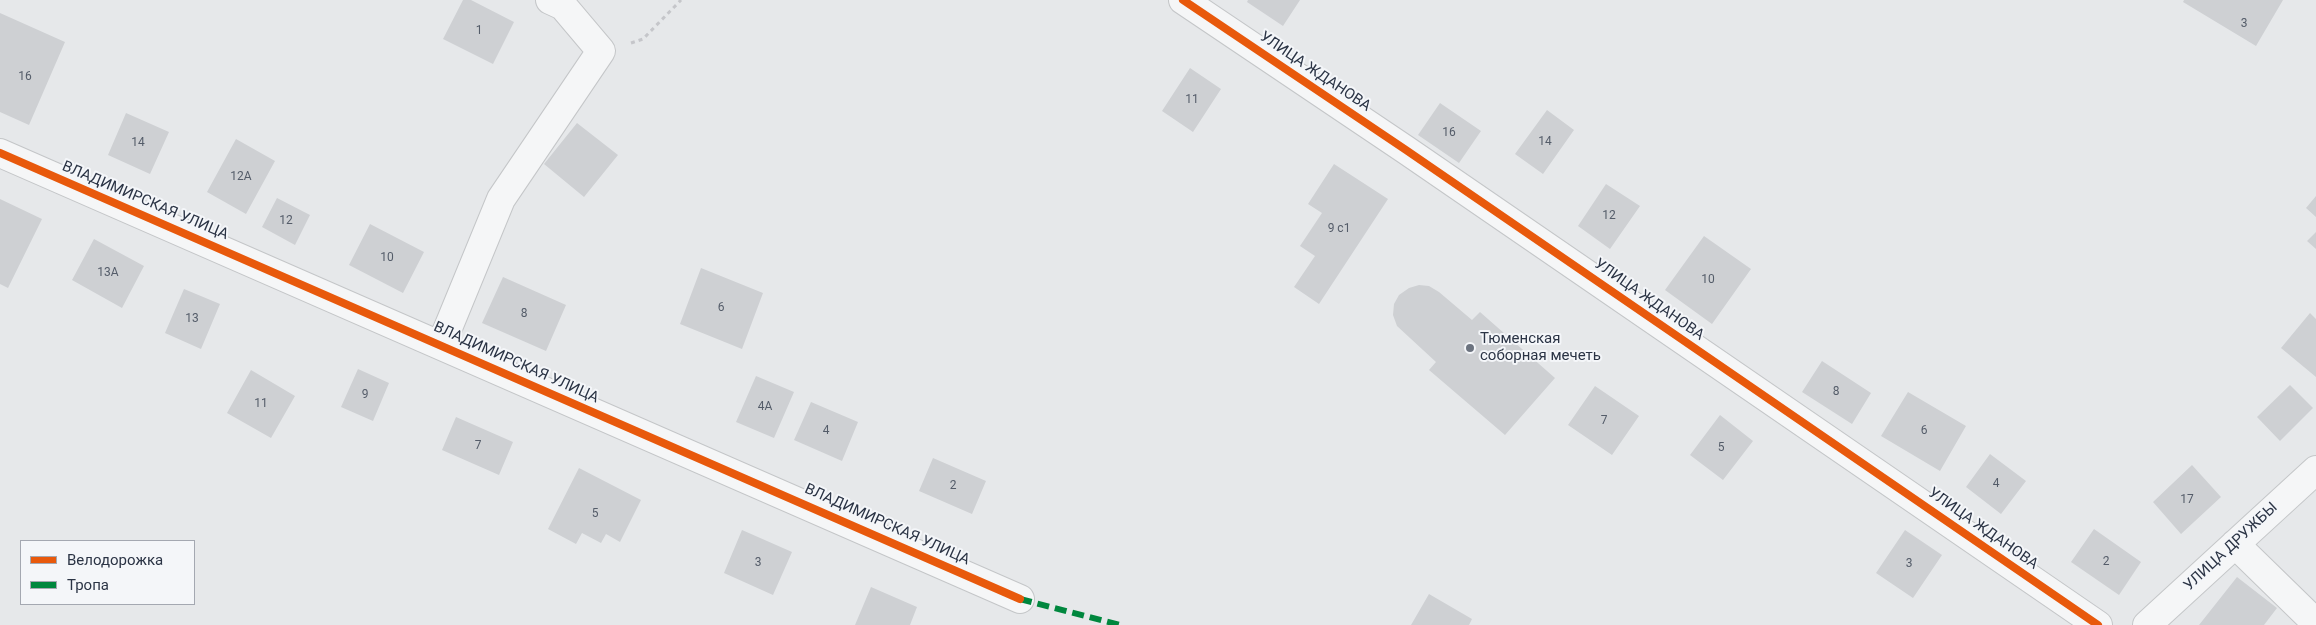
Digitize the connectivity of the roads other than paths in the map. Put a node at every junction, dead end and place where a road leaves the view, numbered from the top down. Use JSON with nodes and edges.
{"nodes":[{"id":1,"x":550,"y":0,"type":"edge"},
{"id":2,"x":1183,"y":0,"type":"edge"},
{"id":3,"x":0,"y":154,"type":"edge"},
{"id":4,"x":441,"y":345,"type":"junction"},
{"id":5,"x":2316,"y":470,"type":"edge"},
{"id":6,"x":2235,"y":544,"type":"junction"},
{"id":7,"x":1020,"y":599,"type":"dead end"},
{"id":8,"x":2316,"y":623,"type":"edge"},
{"id":9,"x":2098,"y":625,"type":"edge"},
{"id":10,"x":2147,"y":625,"type":"edge"}],
"edges":[{"from":1,"to":4,"type":"street"},
{"from":2,"to":9,"type":"street","name":"УЛИЦА ЖДАНОВА"},
{"from":3,"to":4,"type":"street","name":"ВЛАДИМИРСКАЯ УЛИЦА"},
{"from":4,"to":7,"type":"street","name":"ВЛАДИМИРСКАЯ УЛИЦА"},
{"from":5,"to":6,"type":"street","name":"УЛИЦА ДРУЖБЫ"},
{"from":6,"to":8,"type":"street"},
{"from":6,"to":10,"type":"street","name":"УЛИЦА ДРУЖБЫ"}]}
